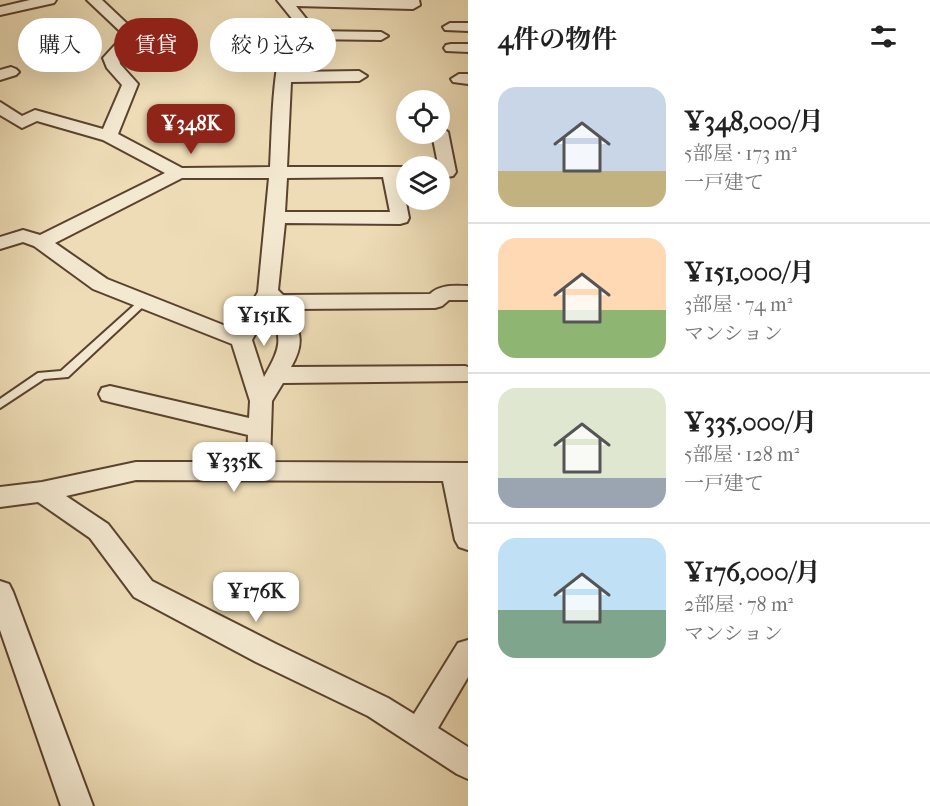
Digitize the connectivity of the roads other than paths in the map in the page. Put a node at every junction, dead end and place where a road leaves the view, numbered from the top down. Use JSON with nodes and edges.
{"nodes":[{"id":1,"x":49,"y":0,"type":"edge"},
{"id":2,"x":94,"y":0,"type":"edge"},
{"id":3,"x":284,"y":0,"type":"edge"},
{"id":4,"x":412,"y":0,"type":"edge"},
{"id":5,"x":0,"y":11,"type":"edge"},
{"id":6,"x":299,"y":18,"type":"edge"},
{"id":7,"x":450,"y":27,"type":"dead end"},
{"id":8,"x":468,"y":27,"type":"edge"},
{"id":9,"x":336,"y":35,"type":"edge"},
{"id":10,"x":381,"y":36,"type":"dead end"},
{"id":11,"x":451,"y":48,"type":"dead end"},
{"id":12,"x":468,"y":48,"type":"edge"},
{"id":13,"x":284,"y":72,"type":"edge"},
{"id":14,"x":359,"y":76,"type":"dead end"},
{"id":15,"x":283,"y":77,"type":"junction"},
{"id":16,"x":0,"y":107,"type":"edge"},
{"id":17,"x":109,"y":136,"type":"junction"},
{"id":18,"x":279,"y":171,"type":"junction"},
{"id":19,"x":396,"y":172,"type":"edge"},
{"id":20,"x":450,"y":172,"type":"edge"},
{"id":21,"x":468,"y":172,"type":"edge"},
{"id":22,"x":179,"y":173,"type":"junction"},
{"id":23,"x":400,"y":210,"type":"edge"},
{"id":24,"x":276,"y":217,"type":"junction"},
{"id":25,"x":40,"y":242,"type":"junction"},
{"id":26,"x":0,"y":243,"type":"edge"},
{"id":27,"x":468,"y":293,"type":"edge"},
{"id":28,"x":273,"y":297,"type":"junction"},
{"id":29,"x":143,"y":302,"type":"junction"},
{"id":30,"x":241,"y":340,"type":"junction"},
{"id":31,"x":465,"y":374,"type":"dead end"},
{"id":32,"x":276,"y":375,"type":"junction"},
{"id":33,"x":110,"y":394,"type":"dead end"},
{"id":34,"x":261,"y":401,"type":"junction"},
{"id":35,"x":0,"y":404,"type":"edge"},
{"id":36,"x":260,"y":429,"type":"junction"},
{"id":37,"x":258,"y":472,"type":"junction"},
{"id":38,"x":460,"y":472,"type":"edge"},
{"id":39,"x":42,"y":492,"type":"junction"},
{"id":40,"x":0,"y":497,"type":"edge"},
{"id":41,"x":468,"y":540,"type":"edge"},
{"id":42,"x":0,"y":592,"type":"edge"},
{"id":43,"x":468,"y":652,"type":"edge"},
{"id":44,"x":419,"y":733,"type":"junction"},
{"id":45,"x":468,"y":764,"type":"edge"},
{"id":46,"x":77,"y":806,"type":"edge"}],
"edges":[{"from":1,"to":5,"type":"street"},
{"from":2,"to":17,"type":"street"},
{"from":3,"to":4,"type":"street"},
{"from":3,"to":6,"type":"street"},
{"from":7,"to":8,"type":"street"},
{"from":9,"to":10,"type":"street"},
{"from":11,"to":12,"type":"street"},
{"from":13,"to":15,"type":"street"},
{"from":14,"to":15,"type":"street"},
{"from":15,"to":18,"type":"street"},
{"from":16,"to":17,"type":"street"},
{"from":17,"to":22,"type":"street"},
{"from":18,"to":19,"type":"street"},
{"from":18,"to":22,"type":"street"},
{"from":18,"to":24,"type":"street"},
{"from":20,"to":21,"type":"street"},
{"from":22,"to":25,"type":"street"},
{"from":23,"to":24,"type":"street"},
{"from":24,"to":28,"type":"street"},
{"from":25,"to":26,"type":"street"},
{"from":25,"to":29,"type":"street"},
{"from":27,"to":28,"type":"street"},
{"from":28,"to":30,"type":"street"},
{"from":28,"to":32,"type":"street"},
{"from":29,"to":30,"type":"street"},
{"from":29,"to":35,"type":"lane"},
{"from":30,"to":34,"type":"street"},
{"from":31,"to":32,"type":"street"},
{"from":32,"to":34,"type":"street"},
{"from":33,"to":36,"type":"street"},
{"from":34,"to":36,"type":"street"},
{"from":36,"to":37,"type":"street"},
{"from":37,"to":38,"type":"street"},
{"from":37,"to":39,"type":"street"},
{"from":38,"to":41,"type":"street"},
{"from":39,"to":40,"type":"street"},
{"from":39,"to":44,"type":"street"},
{"from":42,"to":46,"type":"street"},
{"from":43,"to":44,"type":"street"},
{"from":44,"to":45,"type":"street"}]}
